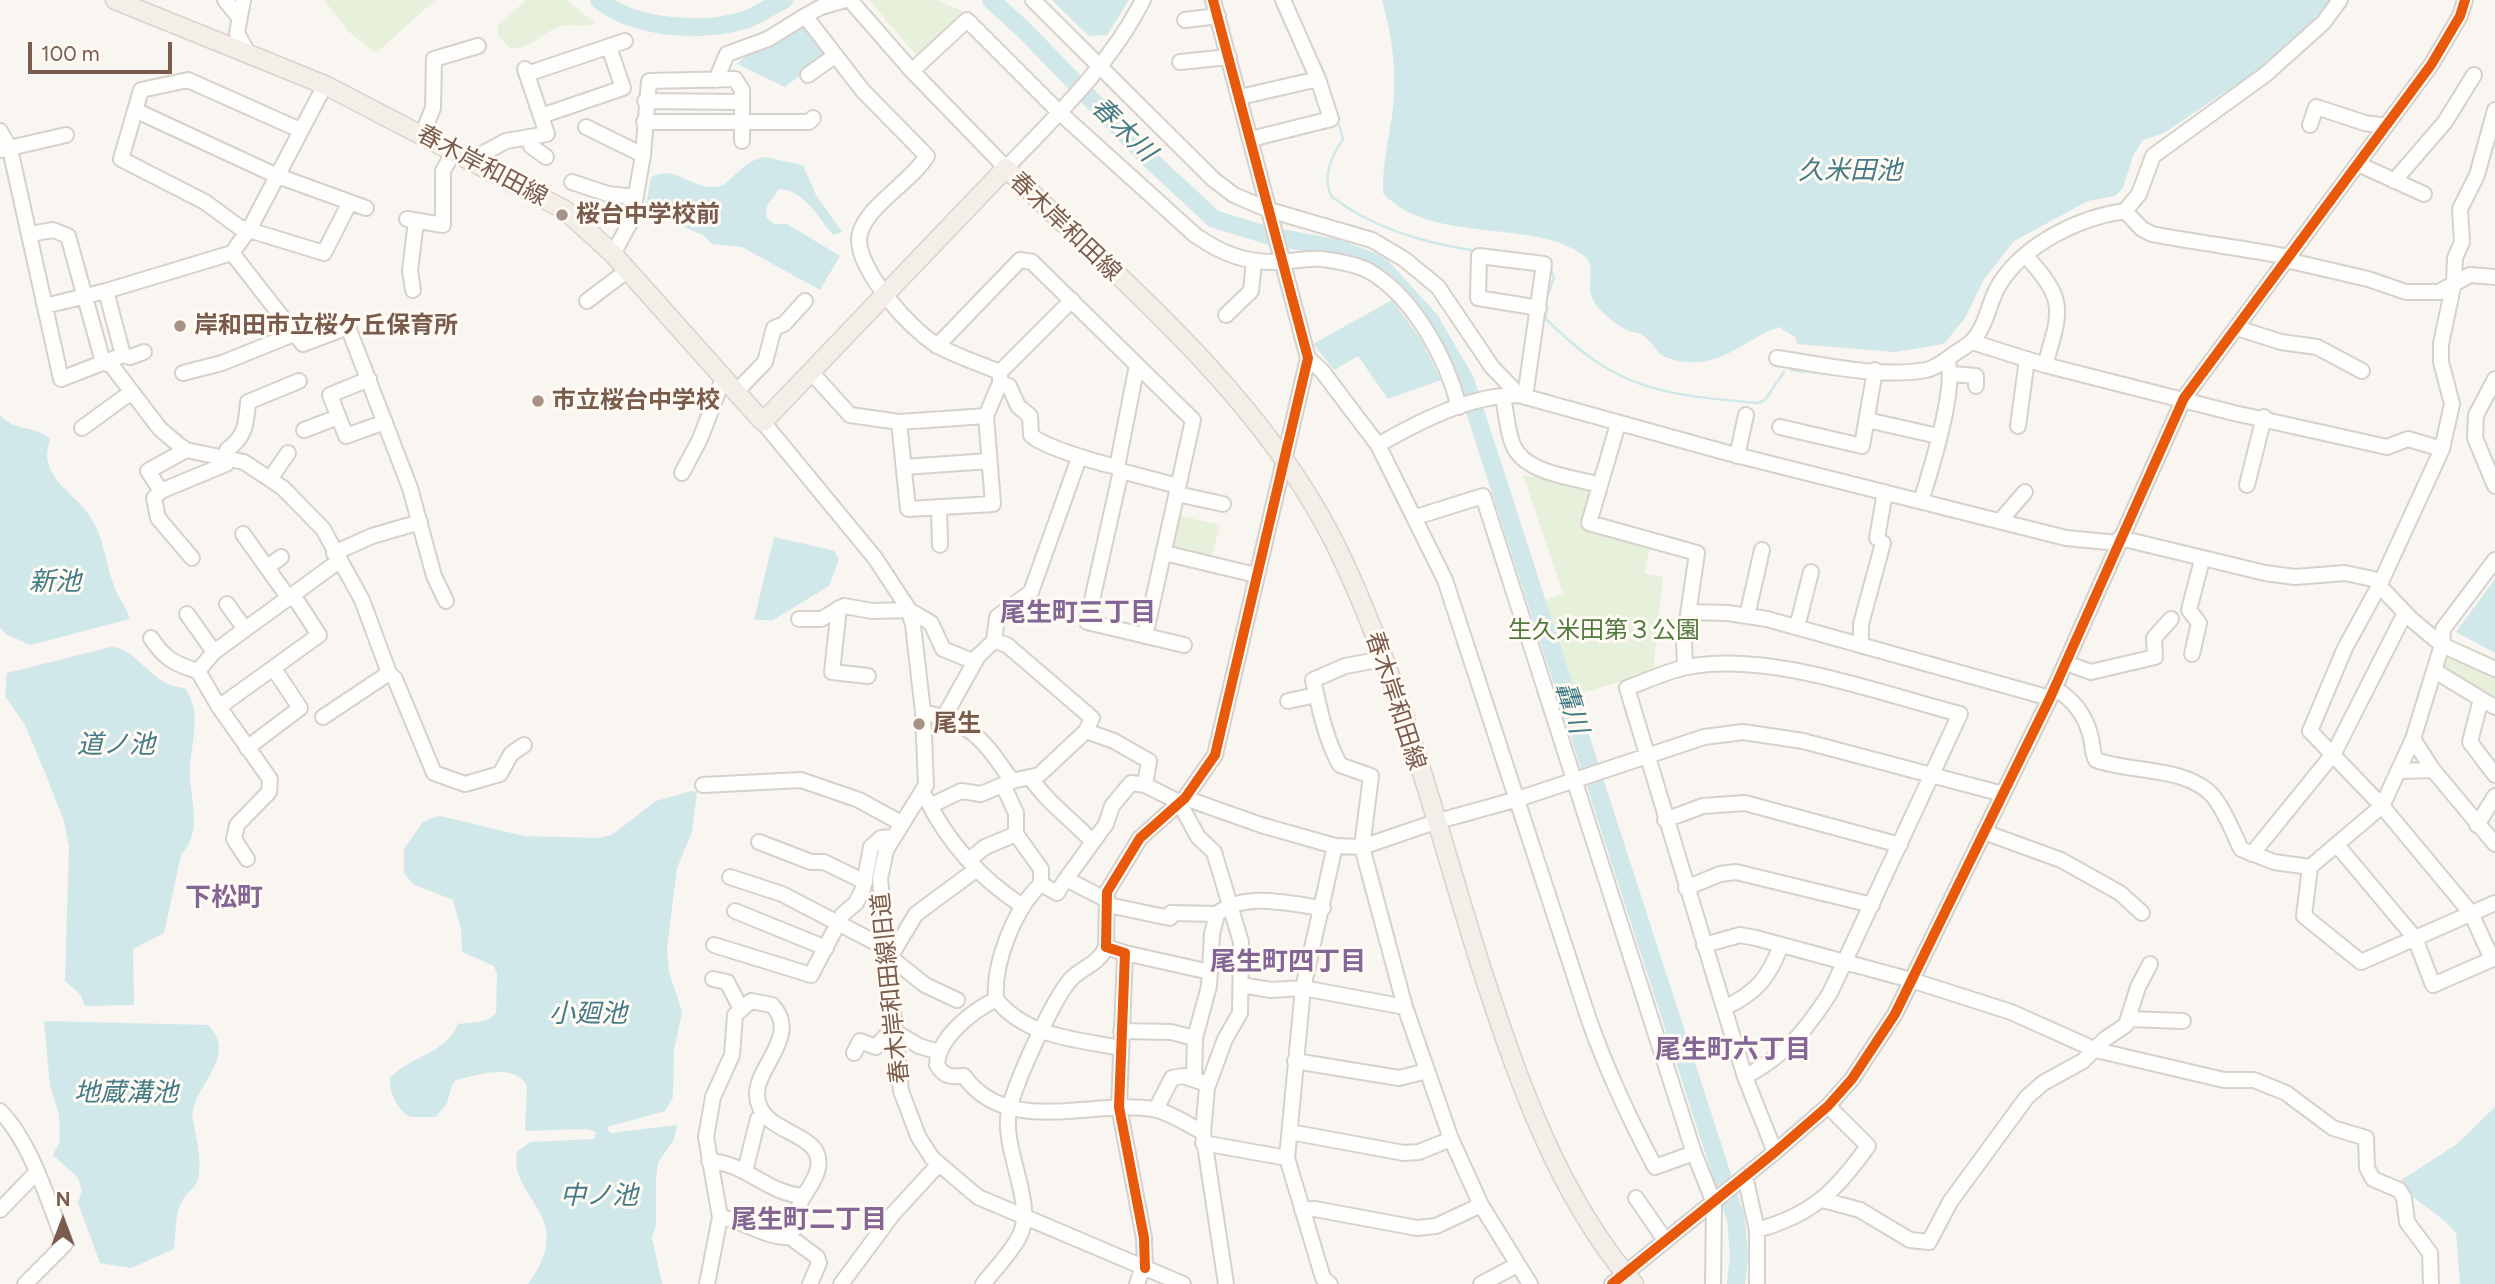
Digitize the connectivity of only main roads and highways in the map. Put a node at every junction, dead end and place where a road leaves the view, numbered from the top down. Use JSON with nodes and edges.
{"nodes":[{"id":1,"x":115,"y":0,"type":"edge"},
{"id":2,"x":1624,"y":1281,"type":"edge"}],
"edges":[{"from":1,"to":2,"type":"main road","name":"春木岸和田線"}]}
